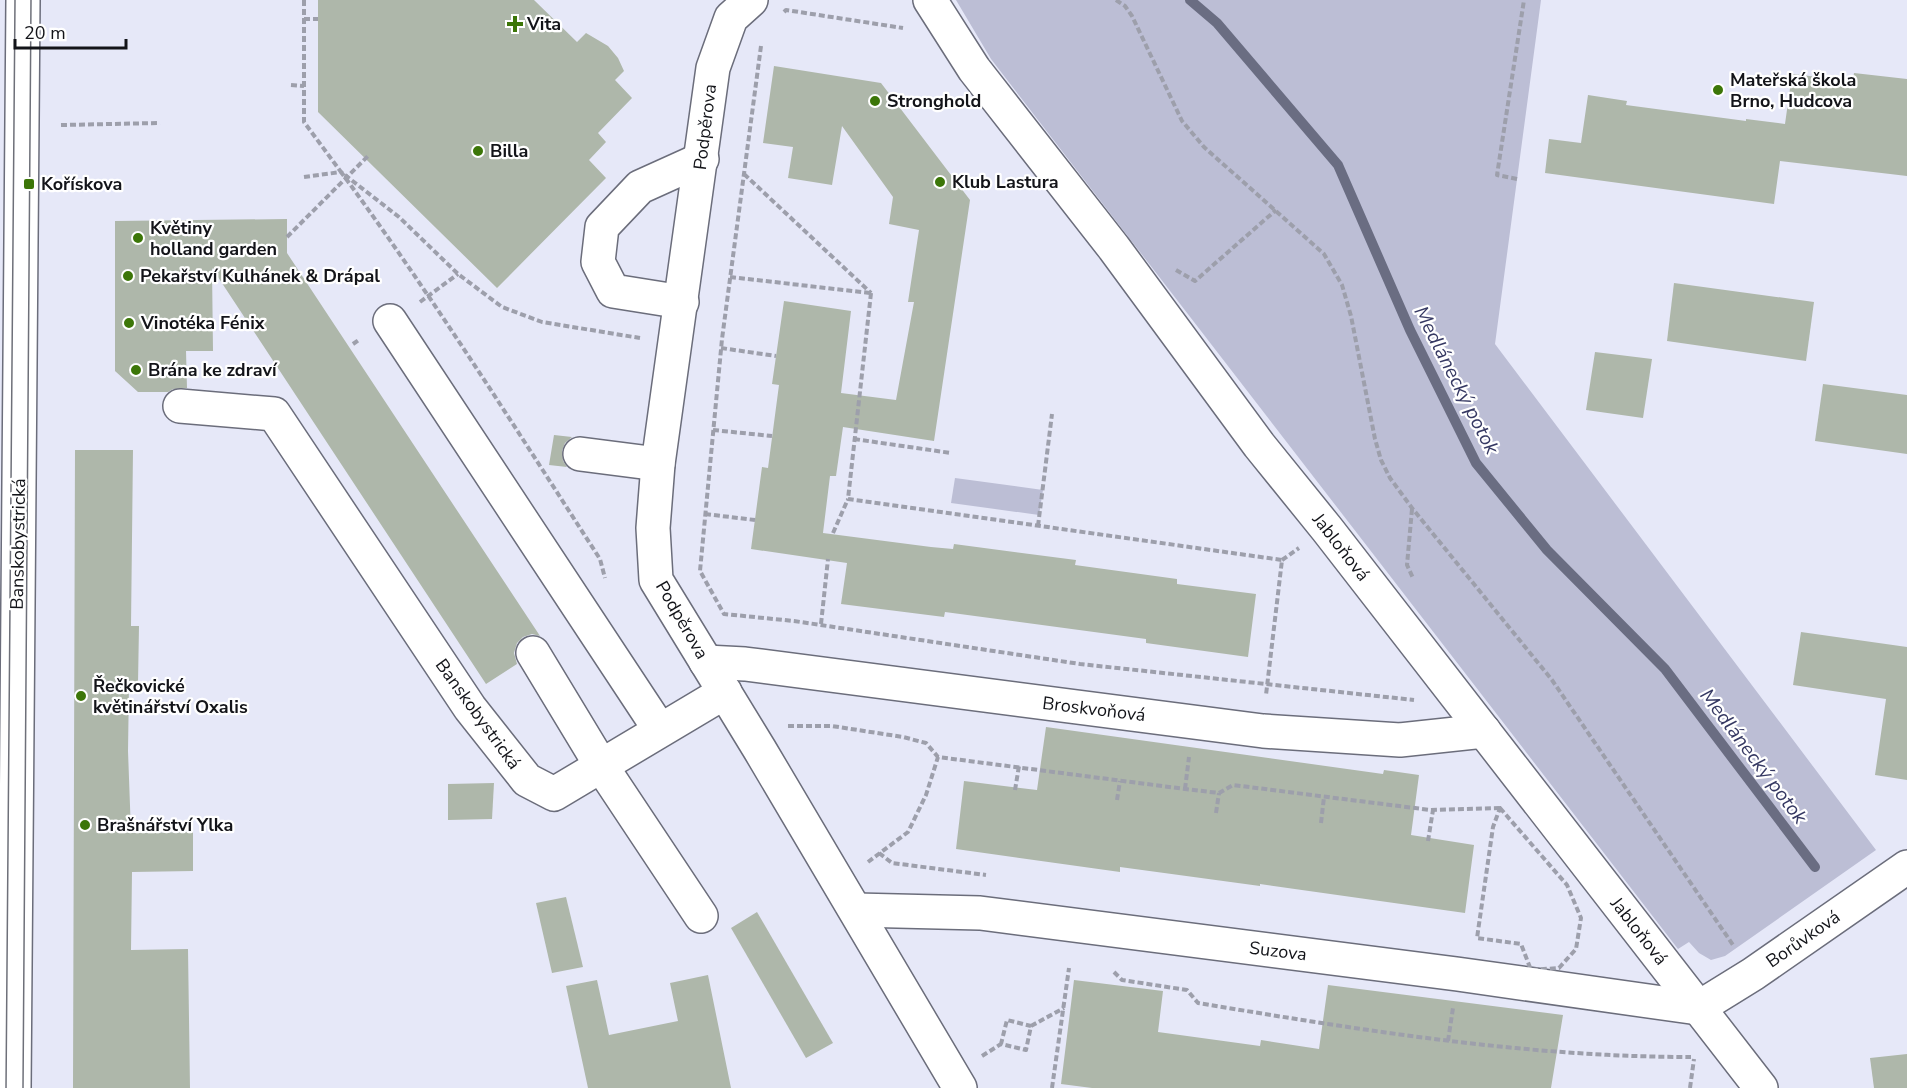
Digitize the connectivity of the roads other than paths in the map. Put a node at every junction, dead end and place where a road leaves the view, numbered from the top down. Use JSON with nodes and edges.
{"nodes":[{"id":1,"x":24,"y":0,"type":"edge"},
{"id":2,"x":930,"y":0,"type":"edge"},
{"id":3,"x":732,"y":6,"type":"edge"},
{"id":4,"x":702,"y":159,"type":"junction"},
{"id":5,"x":682,"y":302,"type":"junction"},
{"id":6,"x":390,"y":321,"type":"dead end"},
{"id":7,"x":180,"y":406,"type":"dead end"},
{"id":8,"x":580,"y":454,"type":"dead end"},
{"id":9,"x":658,"y":464,"type":"junction"},
{"id":10,"x":533,"y":653,"type":"dead end"},
{"id":11,"x":706,"y":662,"type":"junction"},
{"id":12,"x":9,"y":674,"type":"edge"},
{"id":13,"x":725,"y":692,"type":"junction"},
{"id":14,"x":660,"y":730,"type":"junction"},
{"id":15,"x":1484,"y":731,"type":"junction"},
{"id":16,"x":602,"y":767,"type":"junction"},
{"id":17,"x":1907,"y":867,"type":"edge"},
{"id":18,"x":849,"y":898,"type":"junction"},
{"id":19,"x":701,"y":916,"type":"dead end"},
{"id":20,"x":1698,"y":1008,"type":"junction"},
{"id":21,"x":14,"y":1088,"type":"edge"},
{"id":22,"x":960,"y":1088,"type":"edge"},
{"id":23,"x":1761,"y":1088,"type":"edge"}],
"edges":[{"from":1,"to":12,"type":"street","name":"Banskobystrická"},
{"from":2,"to":15,"type":"street","name":"Jabloňová"},
{"from":3,"to":4,"type":"street","name":"Podpěrova"},
{"from":4,"to":5,"type":"street","name":"Podpěrova"},
{"from":4,"to":5,"type":"street"},
{"from":5,"to":9,"type":"street","name":"Podpěrova"},
{"from":6,"to":14,"type":"street"},
{"from":7,"to":16,"type":"street","name":"Banskobystrická"},
{"from":8,"to":9,"type":"street"},
{"from":9,"to":11,"type":"street","name":"Podpěrova"},
{"from":10,"to":16,"type":"street"},
{"from":11,"to":13,"type":"street","name":"Podpěrova"},
{"from":11,"to":15,"type":"street","name":"Broskvoňová"},
{"from":12,"to":21,"type":"street","name":"Banskobystrická"},
{"from":13,"to":14,"type":"street","name":"Banskobystrická"},
{"from":13,"to":18,"type":"street","name":"Podpěrova"},
{"from":14,"to":16,"type":"street","name":"Banskobystrická"},
{"from":15,"to":20,"type":"street","name":"Jabloňová"},
{"from":16,"to":19,"type":"street"},
{"from":17,"to":20,"type":"street","name":"Borůvková"},
{"from":18,"to":20,"type":"street","name":"Suzova"},
{"from":18,"to":22,"type":"street","name":"Podpěrova"},
{"from":20,"to":23,"type":"street","name":"Jabloňová"}]}
